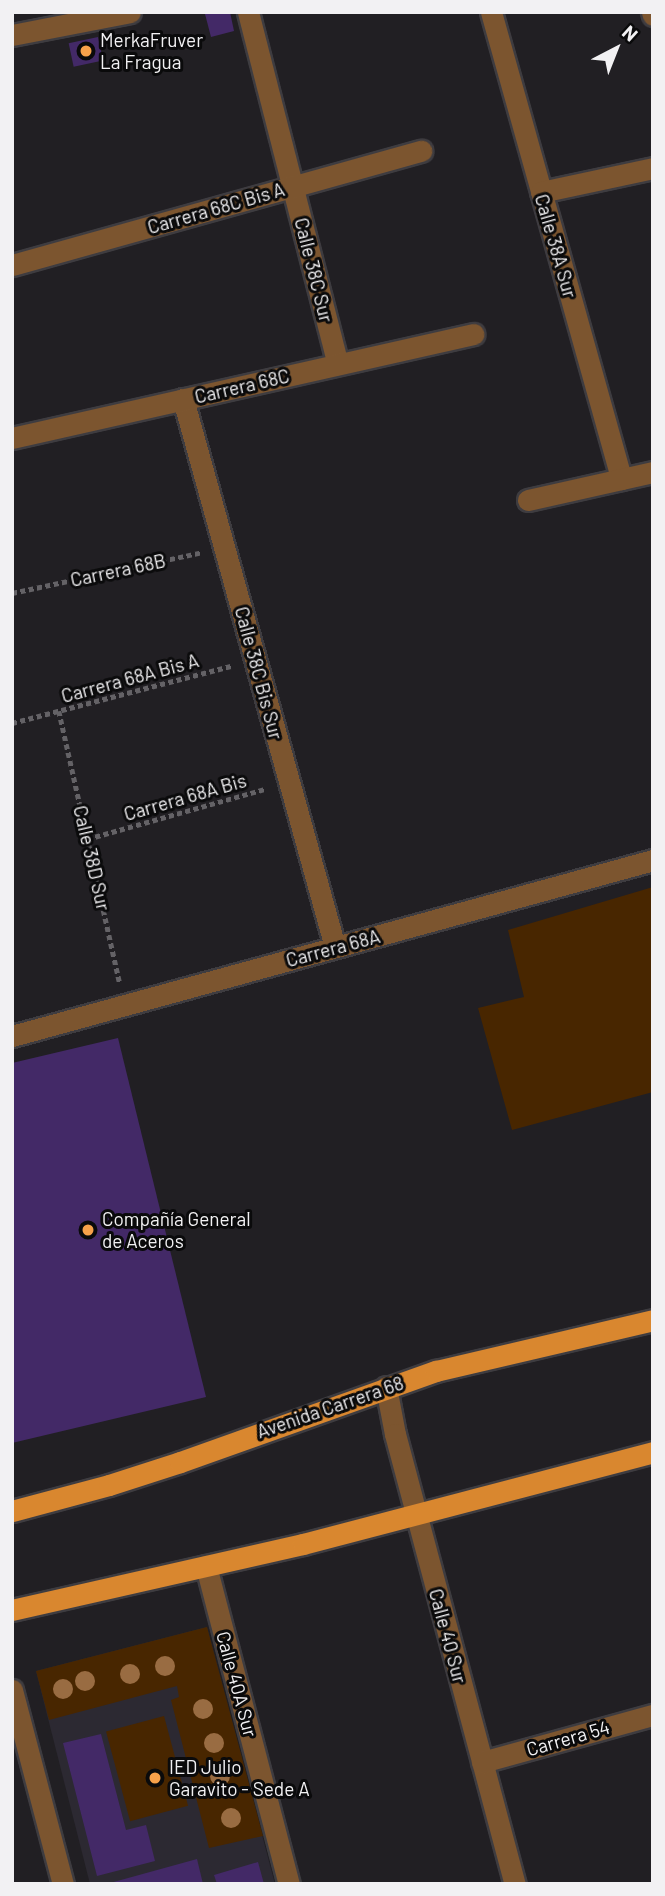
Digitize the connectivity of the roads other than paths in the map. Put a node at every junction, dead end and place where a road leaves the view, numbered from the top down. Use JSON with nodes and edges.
{"nodes":[{"id":1,"x":130,"y":12,"type":"edge"},
{"id":2,"x":248,"y":12,"type":"edge"},
{"id":3,"x":491,"y":12,"type":"edge"},
{"id":4,"x":73,"y":18,"type":"edge"},
{"id":5,"x":12,"y":35,"type":"edge"},
{"id":6,"x":421,"y":151,"type":"dead end"},
{"id":7,"x":653,"y":168,"type":"edge"},
{"id":8,"x":293,"y":187,"type":"junction"},
{"id":9,"x":541,"y":192,"type":"junction"},
{"id":10,"x":12,"y":265,"type":"edge"},
{"id":11,"x":473,"y":334,"type":"dead end"},
{"id":12,"x":338,"y":364,"type":"junction"},
{"id":13,"x":183,"y":399,"type":"junction"},
{"id":14,"x":13,"y":436,"type":"edge"},
{"id":15,"x":653,"y":472,"type":"edge"},
{"id":16,"x":621,"y":479,"type":"junction"},
{"id":17,"x":528,"y":500,"type":"dead end"},
{"id":18,"x":653,"y":860,"type":"edge"},
{"id":19,"x":335,"y":947,"type":"junction"},
{"id":20,"x":12,"y":1036,"type":"edge"},
{"id":21,"x":653,"y":1320,"type":"edge"},
{"id":22,"x":386,"y":1387,"type":"junction"},
{"id":23,"x":653,"y":1452,"type":"edge"},
{"id":24,"x":12,"y":1511,"type":"edge"},
{"id":25,"x":416,"y":1515,"type":"junction"},
{"id":26,"x":206,"y":1566,"type":"junction"},
{"id":27,"x":12,"y":1610,"type":"edge"},
{"id":28,"x":12,"y":1690,"type":"edge"},
{"id":29,"x":653,"y":1715,"type":"edge"},
{"id":30,"x":482,"y":1762,"type":"junction"},
{"id":31,"x":63,"y":1884,"type":"edge"},
{"id":32,"x":289,"y":1884,"type":"edge"},
{"id":33,"x":515,"y":1884,"type":"edge"}],
"edges":[{"from":1,"to":4,"type":"street"},
{"from":2,"to":8,"type":"street","name":"Calle 38C Sur"},
{"from":3,"to":9,"type":"street","name":"Calle 38A Sur"},
{"from":4,"to":5,"type":"street"},
{"from":6,"to":8,"type":"street","name":"Carrera 68C Bis A"},
{"from":7,"to":9,"type":"street"},
{"from":8,"to":10,"type":"street","name":"Carrera 68C Bis A"},
{"from":8,"to":12,"type":"street","name":"Calle 38C Sur"},
{"from":9,"to":16,"type":"street","name":"Calle 38A Sur"},
{"from":11,"to":12,"type":"street","name":"Carrera 68C"},
{"from":12,"to":13,"type":"street","name":"Carrera 68C"},
{"from":13,"to":14,"type":"street","name":"Carrera 68C"},
{"from":13,"to":19,"type":"street","name":"Calle 38C Bis Sur"},
{"from":15,"to":16,"type":"street"},
{"from":16,"to":17,"type":"street"},
{"from":18,"to":19,"type":"street","name":"Carrera 68A"},
{"from":19,"to":20,"type":"street","name":"Carrera 68A"},
{"from":21,"to":22,"type":"main road","name":"Avenida Carrera 68"},
{"from":22,"to":24,"type":"main road","name":"Avenida Carrera 68"},
{"from":22,"to":25,"type":"street","name":"Calle 40 Sur"},
{"from":23,"to":25,"type":"main road"},
{"from":25,"to":26,"type":"main road"},
{"from":25,"to":30,"type":"street","name":"Calle 40 Sur"},
{"from":26,"to":27,"type":"main road"},
{"from":26,"to":32,"type":"street","name":"Calle 40A Sur"},
{"from":28,"to":31,"type":"street"},
{"from":29,"to":30,"type":"street","name":"Carrera 54"},
{"from":30,"to":33,"type":"street","name":"Calle 40 Sur"}]}
